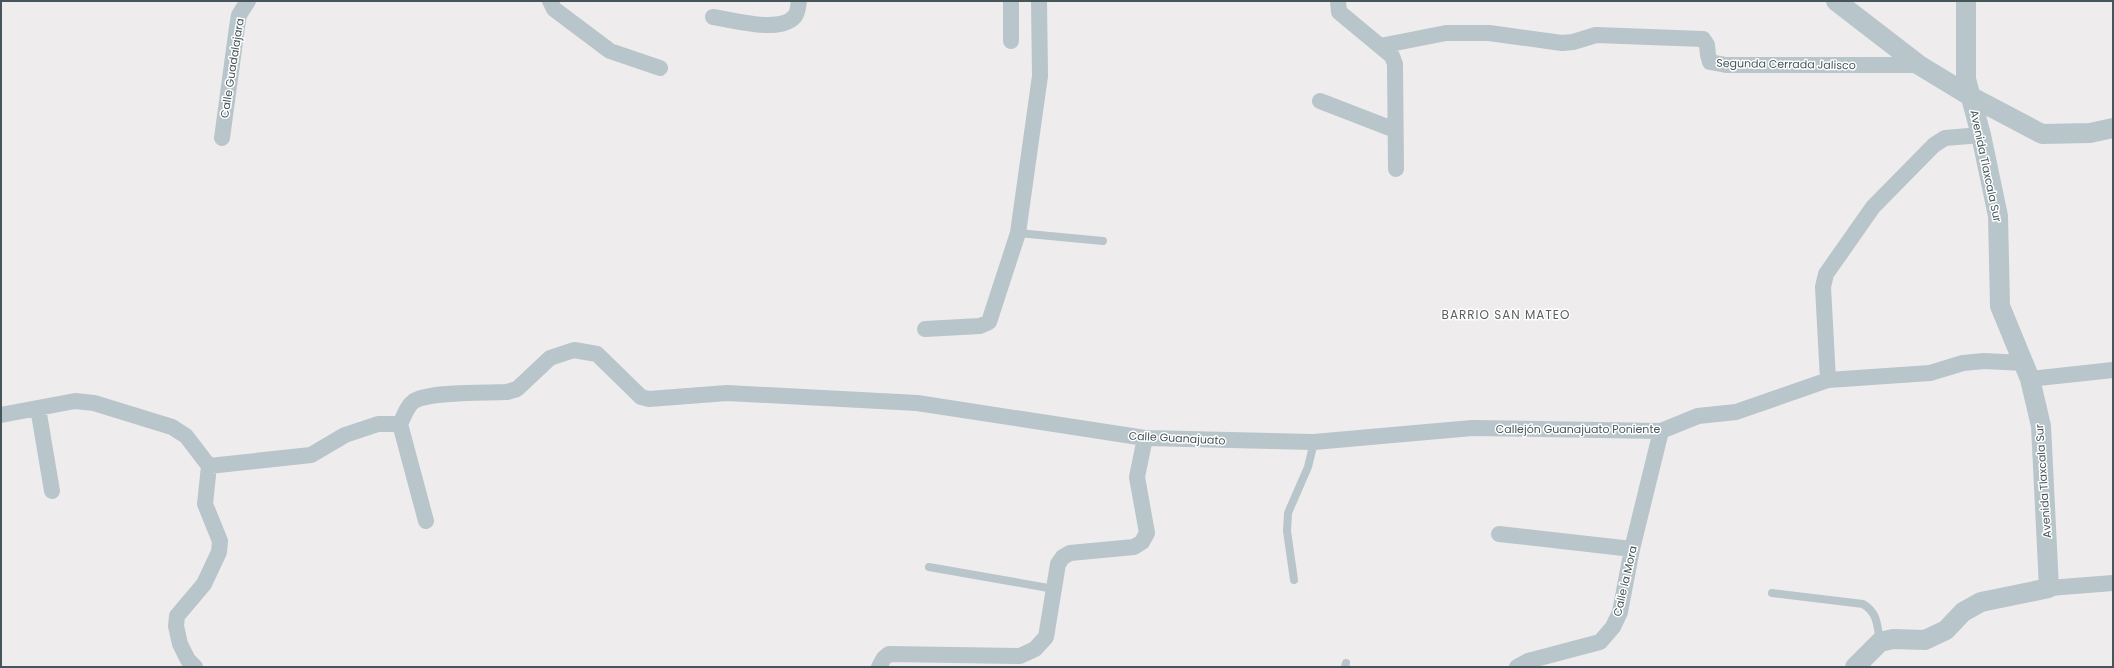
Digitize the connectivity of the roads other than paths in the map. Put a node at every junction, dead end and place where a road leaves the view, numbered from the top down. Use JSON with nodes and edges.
{"nodes":[{"id":1,"x":248,"y":1,"type":"edge"},
{"id":2,"x":550,"y":1,"type":"edge"},
{"id":3,"x":799,"y":1,"type":"edge"},
{"id":4,"x":1011,"y":1,"type":"edge"},
{"id":5,"x":1039,"y":1,"type":"edge"},
{"id":6,"x":1338,"y":1,"type":"edge"},
{"id":7,"x":1836,"y":1,"type":"edge"},
{"id":8,"x":1966,"y":1,"type":"edge"},
{"id":9,"x":713,"y":17,"type":"dead end"},
{"id":10,"x":1011,"y":41,"type":"dead end"},
{"id":11,"x":1380,"y":46,"type":"junction"},
{"id":12,"x":1919,"y":65,"type":"junction"},
{"id":13,"x":660,"y":68,"type":"dead end"},
{"id":14,"x":1970,"y":96,"type":"junction"},
{"id":15,"x":1320,"y":101,"type":"dead end"},
{"id":16,"x":2113,"y":128,"type":"edge"},
{"id":17,"x":1395,"y":130,"type":"junction"},
{"id":18,"x":1981,"y":135,"type":"junction"},
{"id":19,"x":222,"y":138,"type":"dead end"},
{"id":20,"x":1396,"y":169,"type":"dead end"},
{"id":21,"x":1018,"y":233,"type":"junction"},
{"id":22,"x":1103,"y":241,"type":"dead end"},
{"id":23,"x":925,"y":328,"type":"dead end"},
{"id":24,"x":2113,"y":370,"type":"edge"},
{"id":25,"x":2027,"y":371,"type":"junction"},
{"id":26,"x":1828,"y":380,"type":"junction"},
{"id":27,"x":38,"y":408,"type":"junction"},
{"id":28,"x":1,"y":414,"type":"edge"},
{"id":29,"x":400,"y":424,"type":"junction"},
{"id":30,"x":1661,"y":431,"type":"junction"},
{"id":31,"x":1145,"y":438,"type":"junction"},
{"id":32,"x":1314,"y":442,"type":"junction"},
{"id":33,"x":209,"y":466,"type":"junction"},
{"id":34,"x":52,"y":491,"type":"dead end"},
{"id":35,"x":426,"y":521,"type":"dead end"},
{"id":36,"x":1499,"y":534,"type":"dead end"},
{"id":37,"x":1632,"y":549,"type":"junction"},
{"id":38,"x":928,"y":567,"type":"dead end"},
{"id":39,"x":1294,"y":580,"type":"dead end"},
{"id":40,"x":2113,"y":583,"type":"edge"},
{"id":41,"x":2049,"y":588,"type":"junction"},
{"id":42,"x":1054,"y":589,"type":"junction"},
{"id":43,"x":1772,"y":594,"type":"dead end"},
{"id":44,"x":1880,"y":642,"type":"junction"},
{"id":45,"x":196,"y":667,"type":"edge"},
{"id":46,"x":879,"y":667,"type":"edge"},
{"id":47,"x":1518,"y":667,"type":"edge"},
{"id":48,"x":1855,"y":667,"type":"edge"}],
"edges":[{"from":1,"to":19,"type":"street","name":"Calle Guadalajara"},
{"from":2,"to":13,"type":"street"},
{"from":3,"to":9,"type":"street"},
{"from":4,"to":10,"type":"street"},
{"from":5,"to":21,"type":"street"},
{"from":6,"to":11,"type":"street"},
{"from":7,"to":12,"type":"street"},
{"from":8,"to":14,"type":"street","name":"Avenida Tlaxcala Sur"},
{"from":11,"to":12,"type":"street","name":"Segunda Cerrada Jalisco"},
{"from":11,"to":17,"type":"street"},
{"from":12,"to":14,"type":"street"},
{"from":14,"to":16,"type":"street"},
{"from":14,"to":18,"type":"street","name":"Avenida Tlaxcala Sur"},
{"from":15,"to":17,"type":"street"},
{"from":17,"to":20,"type":"street"},
{"from":18,"to":25,"type":"street","name":"Avenida Tlaxcala Sur"},
{"from":18,"to":26,"type":"street"},
{"from":21,"to":22,"type":"lane"},
{"from":21,"to":23,"type":"street"},
{"from":24,"to":25,"type":"street","name":"Callejón Guanajuato Poniente"},
{"from":25,"to":26,"type":"street","name":"Callejón Guanajuato Poniente"},
{"from":25,"to":41,"type":"street","name":"Avenida Tlaxcala Sur"},
{"from":26,"to":30,"type":"street","name":"Callejón Guanajuato Poniente"},
{"from":27,"to":28,"type":"street"},
{"from":27,"to":33,"type":"street"},
{"from":27,"to":34,"type":"street"},
{"from":29,"to":31,"type":"street","name":"Calle Guanajuato"},
{"from":29,"to":33,"type":"street"},
{"from":29,"to":35,"type":"street"},
{"from":30,"to":32,"type":"street","name":"Callejón Guanajuato Poniente"},
{"from":30,"to":37,"type":"street","name":"Calle la Mora"},
{"from":31,"to":32,"type":"street","name":"Calle Guanajuato"},
{"from":31,"to":42,"type":"street"},
{"from":32,"to":39,"type":"lane"},
{"from":33,"to":45,"type":"street"},
{"from":36,"to":37,"type":"street"},
{"from":37,"to":47,"type":"street","name":"Calle la Mora"},
{"from":38,"to":42,"type":"lane"},
{"from":40,"to":41,"type":"street"},
{"from":41,"to":44,"type":"street"},
{"from":42,"to":46,"type":"street"},
{"from":43,"to":44,"type":"lane"},
{"from":44,"to":48,"type":"street"}]}
